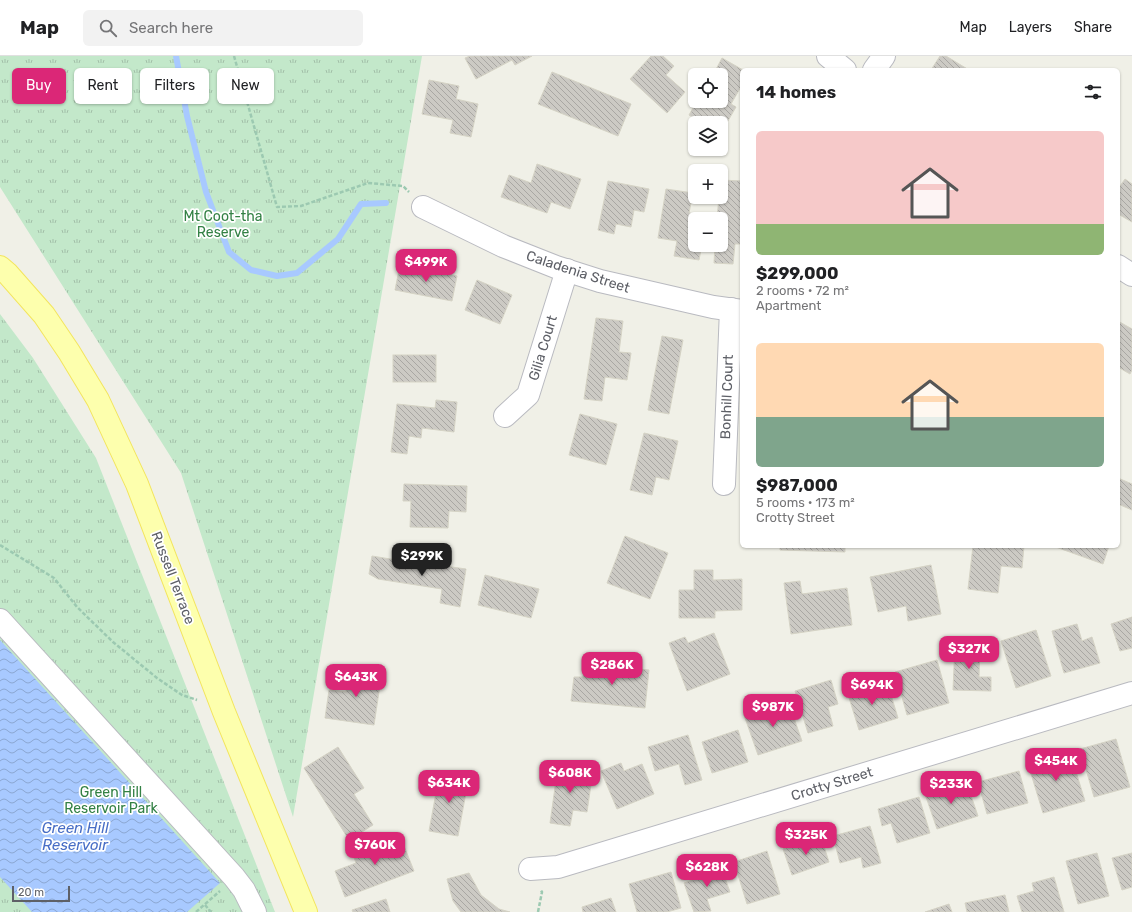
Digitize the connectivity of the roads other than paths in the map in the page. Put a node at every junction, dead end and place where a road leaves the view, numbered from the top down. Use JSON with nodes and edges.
{"nodes":[{"id":1,"x":828,"y":56,"type":"edge"},
{"id":2,"x":884,"y":56,"type":"edge"},
{"id":3,"x":843,"y":68,"type":"edge"},
{"id":4,"x":875,"y":68,"type":"edge"},
{"id":5,"x":423,"y":207,"type":"road end"},
{"id":6,"x":0,"y":267,"type":"edge"},
{"id":7,"x":1120,"y":267,"type":"edge"},
{"id":8,"x":567,"y":270,"type":"junction"},
{"id":9,"x":1132,"y":275,"type":"edge"},
{"id":10,"x":736,"y":310,"type":"edge"},
{"id":11,"x":505,"y":416,"type":"dead end"},
{"id":12,"x":724,"y":484,"type":"dead end"},
{"id":13,"x":0,"y":620,"type":"edge"},
{"id":14,"x":1132,"y":693,"type":"edge"},
{"id":15,"x":530,"y":869,"type":"dead end"},
{"id":16,"x":255,"y":912,"type":"edge"},
{"id":17,"x":306,"y":912,"type":"edge"}],
"edges":[{"from":1,"to":3,"type":"street"},
{"from":2,"to":4,"type":"street"},
{"from":5,"to":8,"type":"street","name":"Caladenia Street"},
{"from":6,"to":17,"type":"main road","name":"Russell Terrace"},
{"from":7,"to":9,"type":"street"},
{"from":8,"to":10,"type":"street","name":"Caladenia Street"},
{"from":8,"to":11,"type":"street","name":"Gilia Court"},
{"from":10,"to":12,"type":"street","name":"Bonhill Court"},
{"from":13,"to":16,"type":"street"},
{"from":14,"to":15,"type":"street","name":"Crotty Street"}]}
